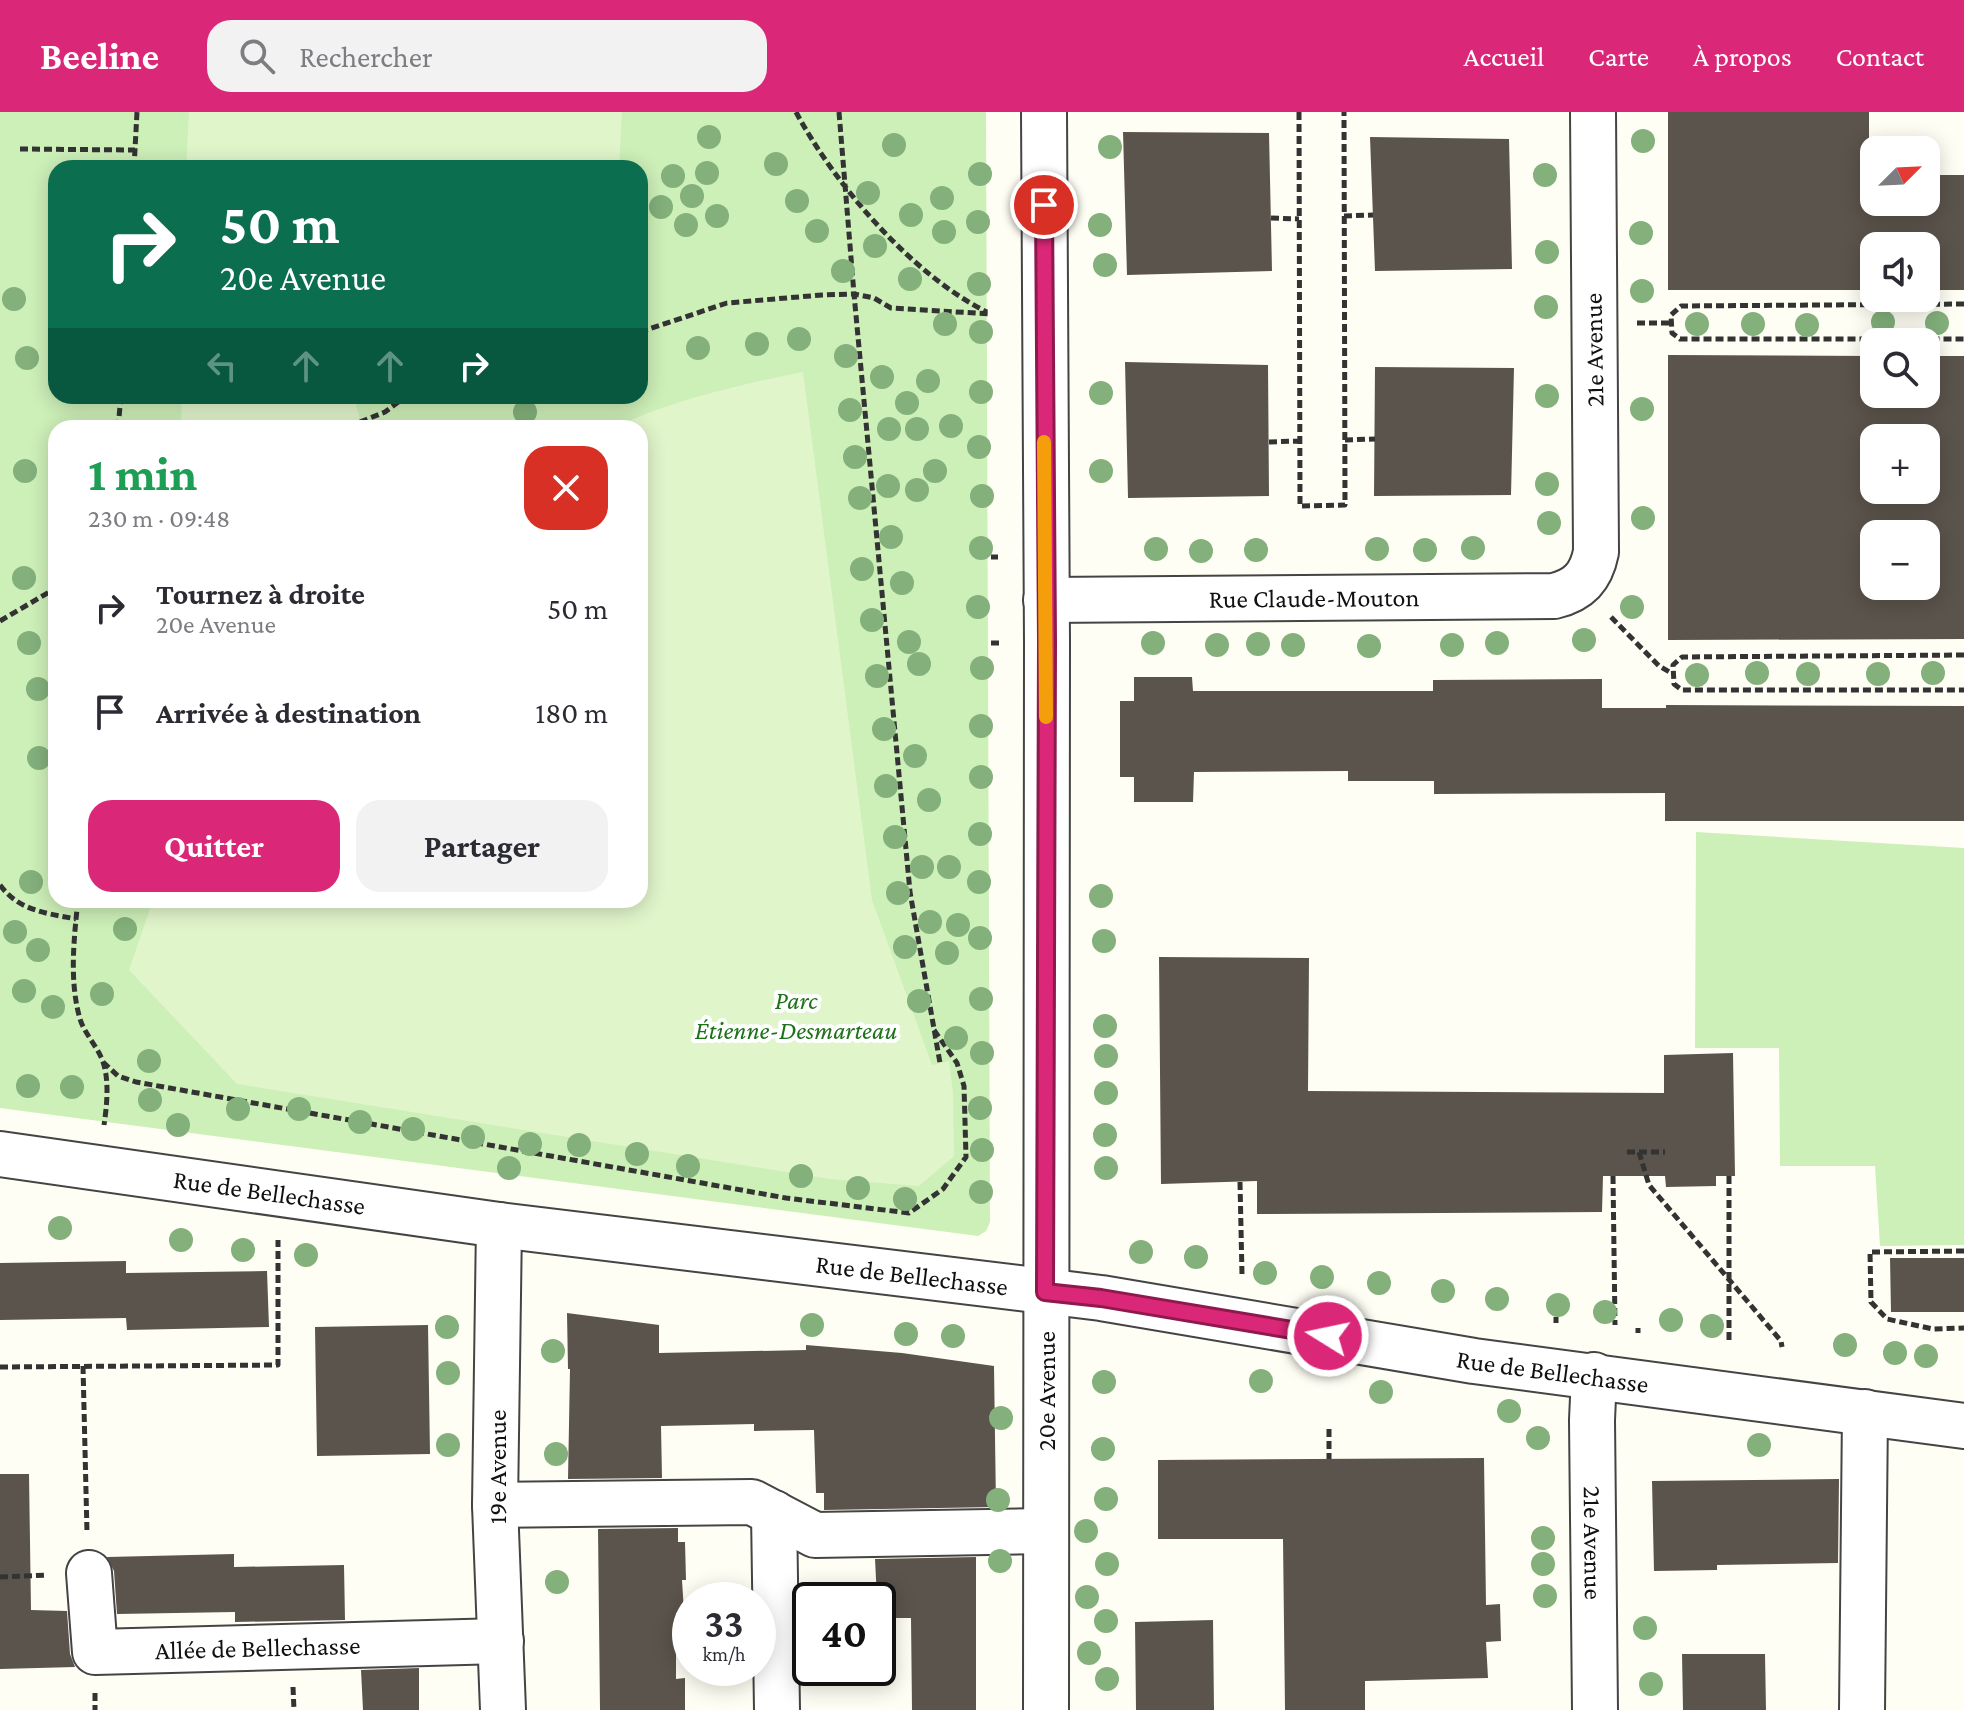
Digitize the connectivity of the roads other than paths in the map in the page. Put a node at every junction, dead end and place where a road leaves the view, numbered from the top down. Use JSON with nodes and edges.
{"nodes":[{"id":1,"x":1044,"y":112,"type":"edge"},
{"id":2,"x":1593,"y":112,"type":"edge"},
{"id":3,"x":1581,"y":584,"type":"joint"},
{"id":4,"x":1046,"y":600,"type":"junction"},
{"id":5,"x":0,"y":1154,"type":"edge"},
{"id":6,"x":499,"y":1225,"type":"junction"},
{"id":7,"x":1045,"y":1292,"type":"junction"},
{"id":8,"x":1594,"y":1375,"type":"junction"},
{"id":9,"x":1865,"y":1412,"type":"junction"},
{"id":10,"x":1964,"y":1426,"type":"edge"},
{"id":11,"x":495,"y":1505,"type":"junction"},
{"id":12,"x":774,"y":1513,"type":"junction"},
{"id":13,"x":1045,"y":1531,"type":"junction"},
{"id":14,"x":89,"y":1573,"type":"road end"},
{"id":15,"x":501,"y":1641,"type":"junction"},
{"id":16,"x":503,"y":1710,"type":"edge"},
{"id":17,"x":777,"y":1710,"type":"edge"},
{"id":18,"x":1046,"y":1710,"type":"edge"},
{"id":19,"x":1595,"y":1710,"type":"edge"},
{"id":20,"x":1862,"y":1710,"type":"edge"}],
"edges":[{"from":1,"to":4,"type":"street","name":"20e Avenue"},
{"from":2,"to":3,"type":"street","name":"21e Avenue"},
{"from":3,"to":4,"type":"street","name":"Rue Claude-Mouton"},
{"from":4,"to":7,"type":"street","name":"20e Avenue"},
{"from":5,"to":6,"type":"street","name":"Rue de Bellechasse"},
{"from":6,"to":7,"type":"street","name":"Rue de Bellechasse"},
{"from":6,"to":11,"type":"street","name":"19e Avenue"},
{"from":7,"to":8,"type":"street","name":"Rue de Bellechasse"},
{"from":7,"to":13,"type":"street","name":"20e Avenue"},
{"from":8,"to":9,"type":"street","name":"Rue de Bellechasse"},
{"from":8,"to":19,"type":"street","name":"21e Avenue"},
{"from":9,"to":10,"type":"street","name":"Rue de Bellechasse"},
{"from":9,"to":20,"type":"street"},
{"from":11,"to":12,"type":"street"},
{"from":11,"to":15,"type":"street","name":"19e Avenue"},
{"from":12,"to":13,"type":"street"},
{"from":12,"to":17,"type":"street"},
{"from":13,"to":18,"type":"street","name":"20e Avenue"},
{"from":14,"to":15,"type":"street","name":"Allée de Bellechasse"},
{"from":15,"to":16,"type":"street","name":"19e Avenue"}]}
